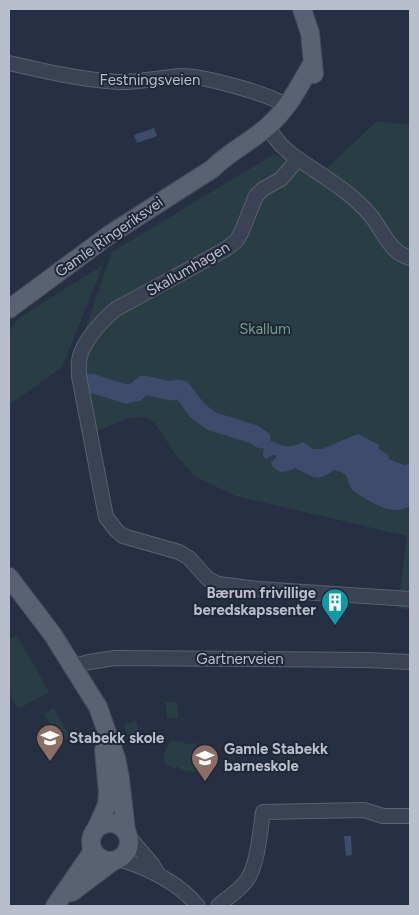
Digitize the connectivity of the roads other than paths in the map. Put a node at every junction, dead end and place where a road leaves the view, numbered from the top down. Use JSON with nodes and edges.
{"nodes":[{"id":1,"x":302,"y":9,"type":"edge"},
{"id":2,"x":9,"y":63,"type":"edge"},
{"id":3,"x":312,"y":64,"type":"junction"},
{"id":4,"x":287,"y":106,"type":"junction"},
{"id":5,"x":271,"y":131,"type":"junction"},
{"id":6,"x":298,"y":159,"type":"junction"},
{"id":7,"x":410,"y":258,"type":"edge"},
{"id":8,"x":9,"y":309,"type":"edge"},
{"id":9,"x":9,"y":578,"type":"edge"},
{"id":10,"x":410,"y":599,"type":"edge"},
{"id":11,"x":410,"y":662,"type":"edge"},
{"id":12,"x":71,"y":667,"type":"junction"},
{"id":13,"x":410,"y":816,"type":"edge"},
{"id":14,"x":98,"y":827,"type":"junction"},
{"id":15,"x":128,"y":834,"type":"junction"},
{"id":16,"x":93,"y":851,"type":"junction"},
{"id":17,"x":116,"y":860,"type":"junction"},
{"id":18,"x":158,"y":874,"type":"junction"},
{"id":19,"x":57,"y":904,"type":"edge"},
{"id":20,"x":198,"y":906,"type":"edge"},
{"id":21,"x":218,"y":906,"type":"edge"}],
"edges":[{"from":1,"to":3,"type":"main road","name":"Gamle Ringeriksvei"},
{"from":2,"to":4,"type":"street","name":"Festningsveien"},
{"from":3,"to":4,"type":"main road","name":"Gamle Ringeriksvei"},
{"from":3,"to":5,"type":"main road","name":"Gamle Ringeriksvei"},
{"from":4,"to":5,"type":"main road","name":"Gamle Ringeriksvei"},
{"from":5,"to":6,"type":"street"},
{"from":5,"to":8,"type":"main road","name":"Gamle Ringeriksvei"},
{"from":6,"to":7,"type":"street"},
{"from":6,"to":10,"type":"street","name":"Skallumhagen"},
{"from":9,"to":12,"type":"main road"},
{"from":11,"to":12,"type":"street","name":"Gartnerveien"},
{"from":12,"to":14,"type":"main road"},
{"from":12,"to":15,"type":"main road"},
{"from":13,"to":21,"type":"street"},
{"from":14,"to":15,"type":"main road"},
{"from":14,"to":16,"type":"main road"},
{"from":15,"to":17,"type":"main road"},
{"from":15,"to":18,"type":"street"},
{"from":16,"to":17,"type":"main road"},
{"from":16,"to":19,"type":"main road"},
{"from":17,"to":18,"type":"street"},
{"from":17,"to":19,"type":"main road"},
{"from":18,"to":20,"type":"street"}]}
